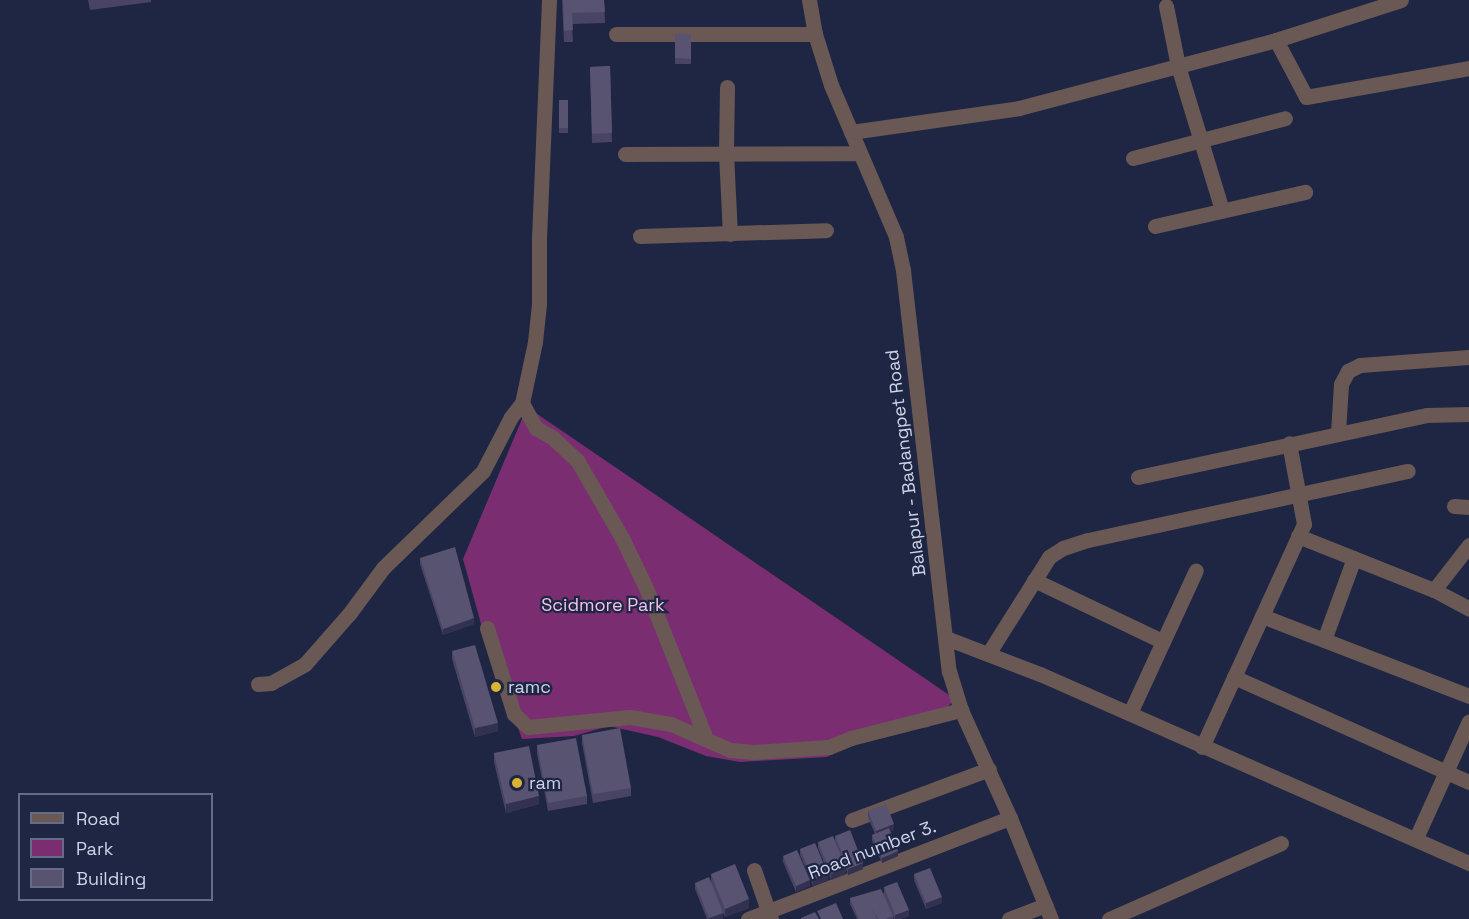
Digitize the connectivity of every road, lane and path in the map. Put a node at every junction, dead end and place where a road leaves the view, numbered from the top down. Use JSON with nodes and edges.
{"nodes":[{"id":1,"x":549,"y":0,"type":"edge"},
{"id":2,"x":809,"y":0,"type":"edge"},
{"id":3,"x":1401,"y":0,"type":"edge"},
{"id":4,"x":1166,"y":6,"type":"dead end"},
{"id":5,"x":616,"y":34,"type":"dead end"},
{"id":6,"x":815,"y":34,"type":"junction"},
{"id":7,"x":1276,"y":40,"type":"junction"},
{"id":8,"x":1178,"y":66,"type":"junction"},
{"id":9,"x":1469,"y":68,"type":"edge"},
{"id":10,"x":727,"y":87,"type":"dead end"},
{"id":11,"x":1285,"y":118,"type":"dead end"},
{"id":12,"x":851,"y":132,"type":"junction"},
{"id":13,"x":1200,"y":140,"type":"junction"},
{"id":14,"x":726,"y":153,"type":"junction"},
{"id":15,"x":858,"y":153,"type":"junction"},
{"id":16,"x":625,"y":154,"type":"dead end"},
{"id":17,"x":1133,"y":158,"type":"dead end"},
{"id":18,"x":1305,"y":192,"type":"dead end"},
{"id":19,"x":1222,"y":210,"type":"junction"},
{"id":20,"x":1155,"y":226,"type":"dead end"},
{"id":21,"x":826,"y":230,"type":"dead end"},
{"id":22,"x":730,"y":234,"type":"junction"},
{"id":23,"x":640,"y":236,"type":"dead end"},
{"id":24,"x":1469,"y":357,"type":"edge"},
{"id":25,"x":523,"y":400,"type":"junction"},
{"id":26,"x":1469,"y":414,"type":"edge"},
{"id":27,"x":1338,"y":433,"type":"junction"},
{"id":28,"x":1289,"y":443,"type":"junction"},
{"id":29,"x":1408,"y":471,"type":"dead end"},
{"id":30,"x":1138,"y":477,"type":"dead end"},
{"id":31,"x":1299,"y":494,"type":"junction"},
{"id":32,"x":1298,"y":536,"type":"junction"},
{"id":33,"x":1469,"y":544,"type":"edge"},
{"id":34,"x":1354,"y":558,"type":"junction"},
{"id":35,"x":1196,"y":570,"type":"dead end"},
{"id":36,"x":1034,"y":580,"type":"junction"},
{"id":37,"x":1434,"y":590,"type":"junction"},
{"id":38,"x":1469,"y":609,"type":"edge"},
{"id":39,"x":1262,"y":616,"type":"junction"},
{"id":40,"x":487,"y":628,"type":"dead end"},
{"id":41,"x":946,"y":638,"type":"junction"},
{"id":42,"x":1324,"y":640,"type":"junction"},
{"id":43,"x":1162,"y":641,"type":"junction"},
{"id":44,"x":988,"y":654,"type":"junction"},
{"id":45,"x":1234,"y":677,"type":"junction"},
{"id":46,"x":258,"y":684,"type":"dead end"},
{"id":47,"x":1469,"y":696,"type":"edge"},
{"id":48,"x":961,"y":710,"type":"junction"},
{"id":49,"x":1130,"y":713,"type":"junction"},
{"id":50,"x":1469,"y":721,"type":"edge"},
{"id":51,"x":706,"y":740,"type":"junction"},
{"id":52,"x":1202,"y":747,"type":"junction"},
{"id":53,"x":989,"y":769,"type":"junction"},
{"id":54,"x":1446,"y":772,"type":"junction"},
{"id":55,"x":1469,"y":782,"type":"edge"},
{"id":56,"x":1010,"y":818,"type":"junction"},
{"id":57,"x":852,"y":820,"type":"dead end"},
{"id":58,"x":1416,"y":838,"type":"junction"},
{"id":59,"x":1281,"y":843,"type":"dead end"},
{"id":60,"x":1469,"y":863,"type":"edge"},
{"id":61,"x":754,"y":870,"type":"dead end"},
{"id":62,"x":1048,"y":912,"type":"edge"},
{"id":63,"x":770,"y":915,"type":"edge"},
{"id":64,"x":748,"y":919,"type":"edge"},
{"id":65,"x":1009,"y":919,"type":"edge"},
{"id":66,"x":1109,"y":919,"type":"edge"}],
"edges":[{"from":1,"to":25,"type":"street"},
{"from":2,"to":6,"type":"street","name":"Balapur - Badangpet Road"},
{"from":3,"to":7,"type":"street"},
{"from":4,"to":8,"type":"street"},
{"from":5,"to":6,"type":"street"},
{"from":6,"to":12,"type":"street","name":"Balapur - Badangpet Road"},
{"from":7,"to":8,"type":"street"},
{"from":7,"to":9,"type":"street"},
{"from":8,"to":12,"type":"street"},
{"from":8,"to":13,"type":"street"},
{"from":10,"to":14,"type":"street"},
{"from":11,"to":13,"type":"street"},
{"from":12,"to":15,"type":"street","name":"Balapur - Badangpet Road"},
{"from":13,"to":17,"type":"street"},
{"from":13,"to":19,"type":"street"},
{"from":14,"to":15,"type":"street"},
{"from":14,"to":16,"type":"street"},
{"from":14,"to":22,"type":"street"},
{"from":15,"to":41,"type":"street","name":"Balapur - Badangpet Road"},
{"from":18,"to":19,"type":"street"},
{"from":19,"to":20,"type":"street"},
{"from":21,"to":22,"type":"street"},
{"from":22,"to":23,"type":"street"},
{"from":24,"to":27,"type":"street"},
{"from":25,"to":46,"type":"street"},
{"from":25,"to":51,"type":"street"},
{"from":26,"to":27,"type":"street"},
{"from":27,"to":28,"type":"street"},
{"from":28,"to":30,"type":"street"},
{"from":28,"to":31,"type":"street"},
{"from":29,"to":31,"type":"street"},
{"from":31,"to":32,"type":"street"},
{"from":31,"to":36,"type":"street"},
{"from":32,"to":34,"type":"street"},
{"from":32,"to":39,"type":"street"},
{"from":33,"to":37,"type":"street"},
{"from":34,"to":37,"type":"street"},
{"from":34,"to":42,"type":"street"},
{"from":35,"to":43,"type":"street"},
{"from":36,"to":43,"type":"street"},
{"from":36,"to":44,"type":"street"},
{"from":37,"to":38,"type":"street"},
{"from":39,"to":42,"type":"street"},
{"from":39,"to":45,"type":"street"},
{"from":40,"to":51,"type":"street"},
{"from":41,"to":44,"type":"street"},
{"from":41,"to":48,"type":"street","name":"Balapur - Badangpet Road"},
{"from":42,"to":47,"type":"street"},
{"from":43,"to":49,"type":"street"},
{"from":44,"to":49,"type":"street"},
{"from":45,"to":52,"type":"street"},
{"from":45,"to":54,"type":"street"},
{"from":48,"to":51,"type":"street"},
{"from":48,"to":53,"type":"street","name":"Balapur - Badangpet Road"},
{"from":49,"to":52,"type":"street"},
{"from":50,"to":54,"type":"street"},
{"from":52,"to":58,"type":"street"},
{"from":53,"to":56,"type":"street","name":"Balapur - Badangpet Road"},
{"from":53,"to":57,"type":"street"},
{"from":54,"to":55,"type":"street"},
{"from":54,"to":58,"type":"street"},
{"from":56,"to":62,"type":"street","name":"Balapur - Badangpet Road"},
{"from":56,"to":63,"type":"street","name":"Road number 3."},
{"from":58,"to":60,"type":"street"},
{"from":59,"to":66,"type":"street"},
{"from":61,"to":63,"type":"street"},
{"from":62,"to":65,"type":"street"},
{"from":63,"to":64,"type":"street","name":"Road number 3."}]}
